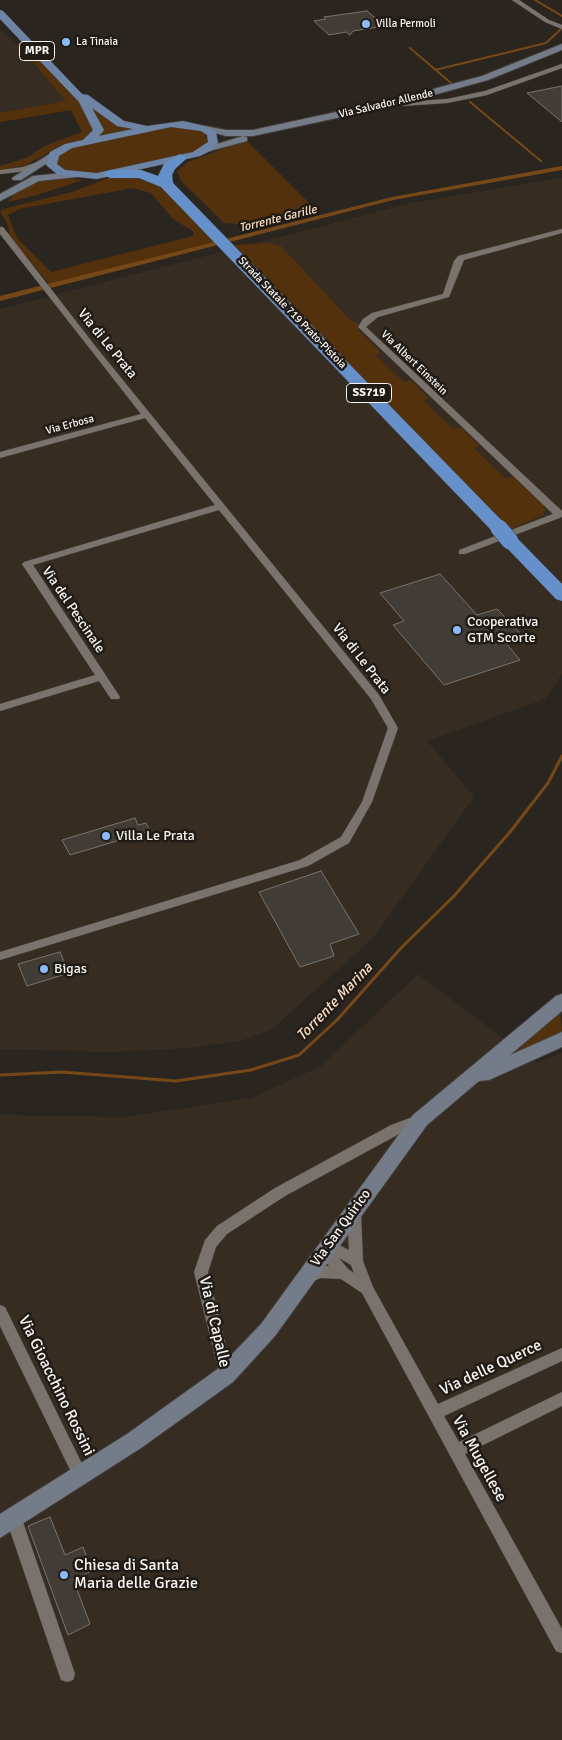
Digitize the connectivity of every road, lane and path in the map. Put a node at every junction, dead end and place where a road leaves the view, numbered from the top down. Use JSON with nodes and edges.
{"nodes":[{"id":1,"x":515,"y":0,"type":"edge"},
{"id":2,"x":0,"y":13,"type":"edge"},
{"id":3,"x":562,"y":27,"type":"edge"},
{"id":4,"x":562,"y":47,"type":"edge"},
{"id":5,"x":562,"y":51,"type":"edge"},
{"id":6,"x":562,"y":66,"type":"edge"},
{"id":7,"x":74,"y":90,"type":"junction"},
{"id":8,"x":404,"y":104,"type":"junction"},
{"id":9,"x":157,"y":127,"type":"junction"},
{"id":10,"x":205,"y":128,"type":"junction"},
{"id":11,"x":87,"y":142,"type":"junction"},
{"id":12,"x":206,"y":149,"type":"junction"},
{"id":13,"x":54,"y":154,"type":"junction"},
{"id":14,"x":180,"y":158,"type":"junction"},
{"id":15,"x":42,"y":162,"type":"junction"},
{"id":16,"x":0,"y":172,"type":"edge"},
{"id":17,"x":110,"y":174,"type":"junction"},
{"id":18,"x":73,"y":175,"type":"junction"},
{"id":19,"x":166,"y":184,"type":"junction"},
{"id":20,"x":3,"y":193,"type":"edge"},
{"id":21,"x":0,"y":203,"type":"edge"},
{"id":22,"x":0,"y":228,"type":"edge"},
{"id":23,"x":562,"y":231,"type":"edge"},
{"id":24,"x":147,"y":416,"type":"junction"},
{"id":25,"x":0,"y":456,"type":"edge"},
{"id":26,"x":222,"y":506,"type":"junction"},
{"id":27,"x":560,"y":515,"type":"edge"},
{"id":28,"x":462,"y":552,"type":"dead end"},
{"id":29,"x":562,"y":595,"type":"edge"},
{"id":30,"x":101,"y":677,"type":"junction"},
{"id":31,"x":115,"y":697,"type":"dead end"},
{"id":32,"x":0,"y":708,"type":"edge"},
{"id":33,"x":0,"y":956,"type":"edge"},
{"id":34,"x":562,"y":1001,"type":"edge"},
{"id":35,"x":562,"y":1039,"type":"edge"},
{"id":36,"x":461,"y":1087,"type":"junction"},
{"id":37,"x":420,"y":1120,"type":"junction"},
{"id":38,"x":355,"y":1209,"type":"junction"},
{"id":39,"x":325,"y":1251,"type":"junction"},
{"id":40,"x":356,"y":1261,"type":"junction"},
{"id":41,"x":343,"y":1274,"type":"junction"},
{"id":42,"x":306,"y":1277,"type":"junction"},
{"id":43,"x":367,"y":1289,"type":"junction"},
{"id":44,"x":0,"y":1311,"type":"edge"},
{"id":45,"x":562,"y":1354,"type":"edge"},
{"id":46,"x":226,"y":1375,"type":"junction"},
{"id":47,"x":562,"y":1399,"type":"edge"},
{"id":48,"x":434,"y":1413,"type":"junction"},
{"id":49,"x":455,"y":1452,"type":"junction"},
{"id":50,"x":81,"y":1477,"type":"junction"},
{"id":51,"x":7,"y":1523,"type":"edge"},
{"id":52,"x":562,"y":1645,"type":"edge"},
{"id":53,"x":67,"y":1674,"type":"dead end"}],
"edges":[{"from":1,"to":3,"type":"street"},
{"from":2,"to":7,"type":"main road","number":"MPR"},
{"from":4,"to":10,"type":"main road","name":"Via Salvador Allende"},
{"from":5,"to":8,"type":"main road","name":"Via Salvador Allende"},
{"from":6,"to":8,"type":"street","name":"Via Salvador Allende"},
{"from":7,"to":9,"type":"main road","number":"MPR"},
{"from":7,"to":11,"type":"main road","number":"MPR"},
{"from":8,"to":12,"type":"main road","name":"Via Salvador Allende"},
{"from":9,"to":10,"type":"main road","name":"Via Salvador Allende"},
{"from":9,"to":11,"type":"main road","name":"Via Salvador Allende"},
{"from":10,"to":12,"type":"main road"},
{"from":11,"to":13,"type":"main road","name":"Via Salvador Allende"},
{"from":12,"to":14,"type":"main road","name":"Via Salvador Allende"},
{"from":13,"to":15,"type":"main road","name":"Via Salvador Allende"},
{"from":13,"to":18,"type":"main road","name":"Via Salvador Allende"},
{"from":14,"to":17,"type":"main road","name":"Via Salvador Allende"},
{"from":14,"to":19,"type":"highway"},
{"from":15,"to":16,"type":"street"},
{"from":15,"to":20,"type":"main road","name":"Via Salvador Allende"},
{"from":17,"to":18,"type":"main road","name":"Via Salvador Allende"},
{"from":17,"to":19,"type":"highway","number":"SS719"},
{"from":18,"to":20,"type":"main road","name":"Via Salvador Allende"},
{"from":19,"to":29,"type":"highway","name":"Strada Statale 719 Prato-Pistoia","number":"SS719"},
{"from":20,"to":21,"type":"street"},
{"from":22,"to":24,"type":"street","name":"Via di Le Prata"},
{"from":23,"to":27,"type":"street","name":"Via Albert Einstein"},
{"from":24,"to":25,"type":"street","name":"Via Erbosa"},
{"from":24,"to":26,"type":"street","name":"Via di Le Prata"},
{"from":26,"to":30,"type":"street","name":"Via del Pescinale"},
{"from":26,"to":33,"type":"street","name":"Via di Le Prata"},
{"from":27,"to":28,"type":"street","name":"Via Albert Einstein"},
{"from":30,"to":31,"type":"street"},
{"from":30,"to":32,"type":"street"},
{"from":34,"to":36,"type":"main road","name":"Via San Quirico"},
{"from":35,"to":36,"type":"main road","name":"Via San Quirico"},
{"from":36,"to":37,"type":"main road","name":"Via San Quirico"},
{"from":37,"to":38,"type":"main road","name":"Via San Quirico"},
{"from":37,"to":46,"type":"street","name":"Via di Capalle"},
{"from":38,"to":39,"type":"main road","name":"Via San Quirico"},
{"from":38,"to":40,"type":"street","name":"Via Mugellese"},
{"from":39,"to":40,"type":"street"},
{"from":39,"to":41,"type":"street","name":"Via Mugellese"},
{"from":39,"to":42,"type":"main road","name":"Via San Quirico"},
{"from":40,"to":43,"type":"street","name":"Via Mugellese"},
{"from":41,"to":42,"type":"street","name":"Via Mugellese"},
{"from":41,"to":43,"type":"street","name":"Via Mugellese"},
{"from":42,"to":46,"type":"main road","name":"Via San Quirico"},
{"from":43,"to":48,"type":"street","name":"Via Mugellese"},
{"from":44,"to":50,"type":"street","name":"Via Gioacchino Rossini"},
{"from":45,"to":48,"type":"street","name":"Via delle Querce"},
{"from":46,"to":50,"type":"main road","name":"Via di Capalle"},
{"from":47,"to":49,"type":"street"},
{"from":48,"to":49,"type":"street","name":"Via Mugellese"},
{"from":49,"to":52,"type":"street","name":"Via Mugellese"},
{"from":50,"to":51,"type":"main road","name":"Via di Capalle"},
{"from":51,"to":53,"type":"street"}]}
